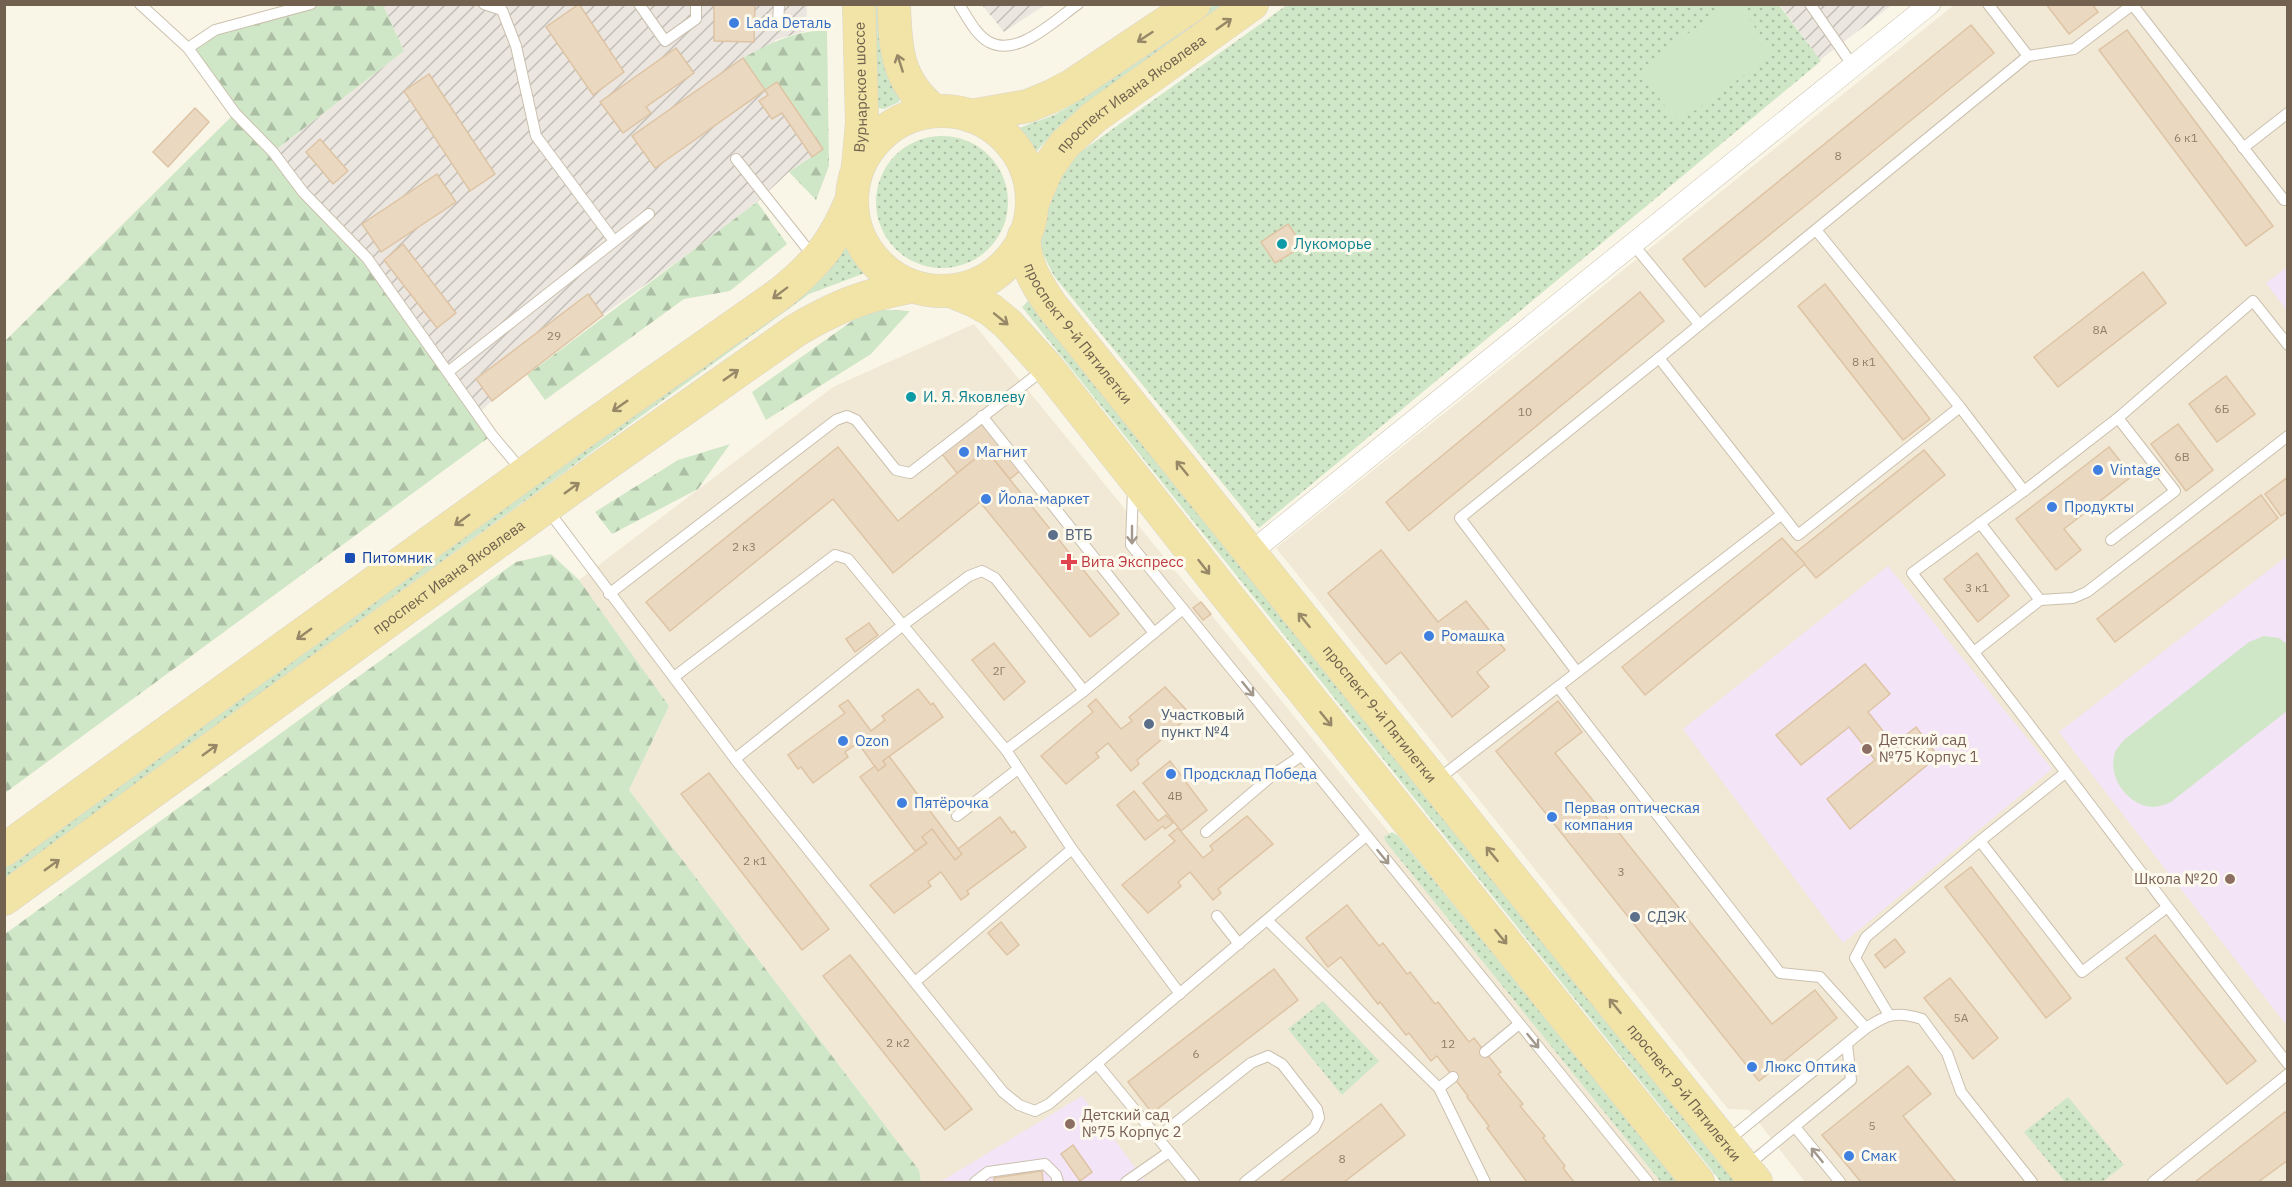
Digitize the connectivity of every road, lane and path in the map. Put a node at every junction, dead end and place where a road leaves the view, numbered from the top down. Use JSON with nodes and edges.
{"nodes":[{"id":1,"x":140,"y":4,"type":"edge"},
{"id":2,"x":311,"y":4,"type":"edge"},
{"id":3,"x":484,"y":4,"type":"edge"},
{"id":4,"x":639,"y":4,"type":"edge"},
{"id":5,"x":696,"y":4,"type":"edge"},
{"id":6,"x":779,"y":4,"type":"edge"},
{"id":7,"x":859,"y":4,"type":"edge"},
{"id":8,"x":894,"y":4,"type":"edge"},
{"id":9,"x":1078,"y":4,"type":"edge"},
{"id":10,"x":1252,"y":4,"type":"edge"},
{"id":11,"x":1930,"y":4,"type":"edge"},
{"id":12,"x":1988,"y":4,"type":"edge"},
{"id":13,"x":2132,"y":5,"type":"edge"},
{"id":14,"x":960,"y":6,"type":"edge"},
{"id":15,"x":1186,"y":7,"type":"edge"},
{"id":16,"x":1816,"y":7,"type":"edge"},
{"id":17,"x":778,"y":25,"type":"dead end"},
{"id":18,"x":188,"y":48,"type":"junction"},
{"id":19,"x":2028,"y":56,"type":"junction"},
{"id":20,"x":1853,"y":66,"type":"junction"},
{"id":21,"x":933,"y":110,"type":"junction"},
{"id":22,"x":2288,"y":113,"type":"edge"},
{"id":23,"x":971,"y":116,"type":"junction"},
{"id":24,"x":2243,"y":147,"type":"junction"},
{"id":25,"x":735,"y":159,"type":"dead end"},
{"id":26,"x":855,"y":184,"type":"junction"},
{"id":27,"x":2284,"y":200,"type":"dead end"},
{"id":28,"x":1032,"y":204,"type":"junction"},
{"id":29,"x":649,"y":214,"type":"dead end"},
{"id":30,"x":1816,"y":230,"type":"junction"},
{"id":31,"x":1024,"y":236,"type":"junction"},
{"id":32,"x":614,"y":242,"type":"junction"},
{"id":33,"x":1632,"y":243,"type":"junction"},
{"id":34,"x":817,"y":261,"type":"junction"},
{"id":35,"x":909,"y":287,"type":"junction"},
{"id":36,"x":951,"y":291,"type":"junction"},
{"id":37,"x":1699,"y":324,"type":"junction"},
{"id":38,"x":2288,"y":345,"type":"edge"},
{"id":39,"x":1659,"y":358,"type":"junction"},
{"id":40,"x":1047,"y":367,"type":"junction"},
{"id":41,"x":448,"y":372,"type":"junction"},
{"id":42,"x":1960,"y":407,"type":"junction"},
{"id":43,"x":982,"y":416,"type":"junction"},
{"id":44,"x":2118,"y":418,"type":"junction"},
{"id":45,"x":2288,"y":436,"type":"edge"},
{"id":46,"x":525,"y":475,"type":"junction"},
{"id":47,"x":1133,"y":477,"type":"junction"},
{"id":48,"x":2024,"y":491,"type":"junction"},
{"id":49,"x":545,"y":507,"type":"junction"},
{"id":50,"x":1781,"y":515,"type":"junction"},
{"id":51,"x":1980,"y":523,"type":"junction"},
{"id":52,"x":2111,"y":540,"type":"dead end"},
{"id":53,"x":1250,"y":553,"type":"junction"},
{"id":54,"x":609,"y":594,"type":"junction"},
{"id":55,"x":2040,"y":600,"type":"junction"},
{"id":56,"x":1183,"y":609,"type":"junction"},
{"id":57,"x":903,"y":625,"type":"junction"},
{"id":58,"x":1154,"y":633,"type":"junction"},
{"id":59,"x":1974,"y":652,"type":"junction"},
{"id":60,"x":1577,"y":672,"type":"junction"},
{"id":61,"x":674,"y":677,"type":"junction"},
{"id":62,"x":1558,"y":687,"type":"junction"},
{"id":63,"x":1084,"y":691,"type":"junction"},
{"id":64,"x":1006,"y":750,"type":"junction"},
{"id":65,"x":1301,"y":756,"type":"junction"},
{"id":66,"x":735,"y":759,"type":"junction"},
{"id":67,"x":1018,"y":769,"type":"junction"},
{"id":68,"x":2065,"y":773,"type":"junction"},
{"id":69,"x":1434,"y":782,"type":"junction"},
{"id":70,"x":957,"y":816,"type":"dead end"},
{"id":71,"x":1206,"y":832,"type":"dead end"},
{"id":72,"x":1366,"y":836,"type":"junction"},
{"id":73,"x":1980,"y":841,"type":"junction"},
{"id":74,"x":1072,"y":849,"type":"junction"},
{"id":75,"x":4,"y":850,"type":"edge"},
{"id":76,"x":4,"y":899,"type":"edge"},
{"id":77,"x":2166,"y":908,"type":"junction"},
{"id":78,"x":1217,"y":916,"type":"dead end"},
{"id":79,"x":1267,"y":920,"type":"junction"},
{"id":80,"x":1239,"y":944,"type":"junction"},
{"id":81,"x":915,"y":982,"type":"junction"},
{"id":82,"x":1180,"y":994,"type":"junction"},
{"id":83,"x":1889,"y":1016,"type":"junction"},
{"id":84,"x":1519,"y":1024,"type":"junction"},
{"id":85,"x":1866,"y":1028,"type":"junction"},
{"id":86,"x":1847,"y":1044,"type":"junction"},
{"id":87,"x":1485,"y":1052,"type":"dead end"},
{"id":88,"x":1097,"y":1064,"type":"junction"},
{"id":89,"x":2288,"y":1064,"type":"edge"},
{"id":90,"x":2288,"y":1074,"type":"edge"},
{"id":91,"x":1453,"y":1077,"type":"dead end"},
{"id":92,"x":1439,"y":1088,"type":"junction"},
{"id":93,"x":1795,"y":1127,"type":"junction"},
{"id":94,"x":1158,"y":1137,"type":"junction"},
{"id":95,"x":1725,"y":1143,"type":"junction"},
{"id":96,"x":1169,"y":1152,"type":"junction"},
{"id":97,"x":1750,"y":1175,"type":"edge"},
{"id":98,"x":975,"y":1182,"type":"edge"},
{"id":99,"x":1058,"y":1182,"type":"edge"},
{"id":100,"x":1126,"y":1182,"type":"edge"},
{"id":101,"x":1194,"y":1182,"type":"edge"},
{"id":102,"x":1245,"y":1182,"type":"edge"},
{"id":103,"x":1485,"y":1182,"type":"edge"},
{"id":104,"x":1648,"y":1182,"type":"edge"},
{"id":105,"x":1698,"y":1182,"type":"edge"},
{"id":106,"x":1840,"y":1182,"type":"edge"},
{"id":107,"x":2032,"y":1182,"type":"edge"},
{"id":108,"x":2153,"y":1182,"type":"edge"}],
"edges":[{"from":1,"to":18,"type":"lane"},
{"from":2,"to":18,"type":"lane"},
{"from":3,"to":32,"type":"lane"},
{"from":4,"to":5,"type":"lane"},
{"from":6,"to":17,"type":"lane"},
{"from":7,"to":26,"type":"main road","name":"Вурнарское шоссе"},
{"from":21,"to":8,"type":"main road","one_way":true},
{"from":9,"to":14,"type":"lane"},
{"from":28,"to":10,"type":"main road","name":"проспект Ивана Яковлева","one_way":true},
{"from":11,"to":20,"type":"street"},
{"from":12,"to":19,"type":"lane"},
{"from":13,"to":19,"type":"lane"},
{"from":13,"to":24,"type":"lane"},
{"from":15,"to":23,"type":"main road","one_way":true},
{"from":16,"to":20,"type":"lane"},
{"from":18,"to":41,"type":"lane"},
{"from":19,"to":30,"type":"lane"},
{"from":20,"to":33,"type":"street"},
{"from":21,"to":23,"type":"main road"},
{"from":21,"to":26,"type":"main road"},
{"from":22,"to":24,"type":"lane"},
{"from":23,"to":28,"type":"main road"},
{"from":24,"to":27,"type":"lane"},
{"from":25,"to":34,"type":"lane"},
{"from":26,"to":34,"type":"main road"},
{"from":26,"to":35,"type":"main road"},
{"from":28,"to":31,"type":"main road"},
{"from":29,"to":32,"type":"lane"},
{"from":30,"to":37,"type":"lane"},
{"from":30,"to":42,"type":"lane"},
{"from":31,"to":36,"type":"main road"},
{"from":53,"to":31,"type":"main road","name":"проспект 9-й Пятилетки","one_way":true},
{"from":32,"to":41,"type":"lane"},
{"from":33,"to":37,"type":"lane"},
{"from":33,"to":53,"type":"street"},
{"from":34,"to":46,"type":"main road","one_way":true},
{"from":35,"to":36,"type":"main road"},
{"from":49,"to":35,"type":"main road","name":"проспект Ивана Яковлева","one_way":true},
{"from":36,"to":40,"type":"main road","one_way":true},
{"from":37,"to":39,"type":"lane"},
{"from":38,"to":44,"type":"lane"},
{"from":39,"to":50,"type":"lane"},
{"from":39,"to":60,"type":"lane"},
{"from":40,"to":43,"type":"lane"},
{"from":40,"to":47,"type":"main road"},
{"from":41,"to":46,"type":"lane"},
{"from":42,"to":48,"type":"lane"},
{"from":42,"to":50,"type":"lane"},
{"from":43,"to":54,"type":"lane"},
{"from":43,"to":58,"type":"lane"},
{"from":44,"to":48,"type":"lane"},
{"from":44,"to":52,"type":"lane"},
{"from":45,"to":55,"type":"lane"},
{"from":46,"to":75,"type":"main road","one_way":true},
{"from":47,"to":56,"type":"lane","one_way":true},
{"from":47,"to":105,"type":"main road","one_way":true},
{"from":48,"to":51,"type":"lane"},
{"from":49,"to":54,"type":"lane"},
{"from":76,"to":49,"type":"main road","name":"проспект Ивана Яковлева","one_way":true},
{"from":50,"to":60,"type":"lane"},
{"from":51,"to":55,"type":"lane"},
{"from":51,"to":59,"type":"lane"},
{"from":69,"to":53,"type":"main road","name":"проспект 9-й Пятилетки","one_way":true},
{"from":54,"to":61,"type":"lane"},
{"from":55,"to":59,"type":"lane"},
{"from":56,"to":58,"type":"lane"},
{"from":56,"to":65,"type":"lane","one_way":true},
{"from":57,"to":61,"type":"lane"},
{"from":57,"to":63,"type":"lane"},
{"from":57,"to":64,"type":"lane"},
{"from":57,"to":66,"type":"lane"},
{"from":58,"to":63,"type":"lane"},
{"from":59,"to":68,"type":"lane"},
{"from":60,"to":62,"type":"lane"},
{"from":61,"to":66,"type":"lane"},
{"from":62,"to":69,"type":"lane"},
{"from":62,"to":85,"type":"lane"},
{"from":63,"to":64,"type":"lane"},
{"from":64,"to":67,"type":"lane"},
{"from":65,"to":71,"type":"lane"},
{"from":65,"to":72,"type":"lane"},
{"from":66,"to":81,"type":"lane"},
{"from":67,"to":70,"type":"lane"},
{"from":67,"to":74,"type":"lane"},
{"from":68,"to":73,"type":"lane"},
{"from":68,"to":77,"type":"lane"},
{"from":95,"to":69,"type":"main road","name":"проспект 9-й Пятилетки","one_way":true},
{"from":72,"to":79,"type":"lane"},
{"from":72,"to":84,"type":"lane","one_way":true},
{"from":73,"to":77,"type":"lane"},
{"from":73,"to":83,"type":"lane"},
{"from":74,"to":81,"type":"lane"},
{"from":74,"to":82,"type":"lane"},
{"from":77,"to":89,"type":"lane"},
{"from":78,"to":80,"type":"lane"},
{"from":79,"to":80,"type":"lane"},
{"from":79,"to":92,"type":"lane"},
{"from":80,"to":82,"type":"lane"},
{"from":81,"to":88,"type":"lane"},
{"from":82,"to":88,"type":"lane"},
{"from":83,"to":85,"type":"lane"},
{"from":83,"to":107,"type":"lane"},
{"from":84,"to":87,"type":"lane"},
{"from":84,"to":104,"type":"lane","one_way":true},
{"from":85,"to":86,"type":"lane"},
{"from":86,"to":93,"type":"lane"},
{"from":86,"to":95,"type":"lane"},
{"from":88,"to":94,"type":"lane"},
{"from":90,"to":108,"type":"lane"},
{"from":91,"to":92,"type":"lane"},
{"from":92,"to":103,"type":"lane"},
{"from":93,"to":97,"type":"lane"},
{"from":106,"to":93,"type":"lane","one_way":true},
{"from":94,"to":96,"type":"lane"},
{"from":94,"to":102,"type":"lane"},
{"from":95,"to":97,"type":"main road","name":"проспект 9-й Пятилетки"},
{"from":96,"to":100,"type":"lane"},
{"from":96,"to":101,"type":"lane"},
{"from":98,"to":99,"type":"lane"}]}
